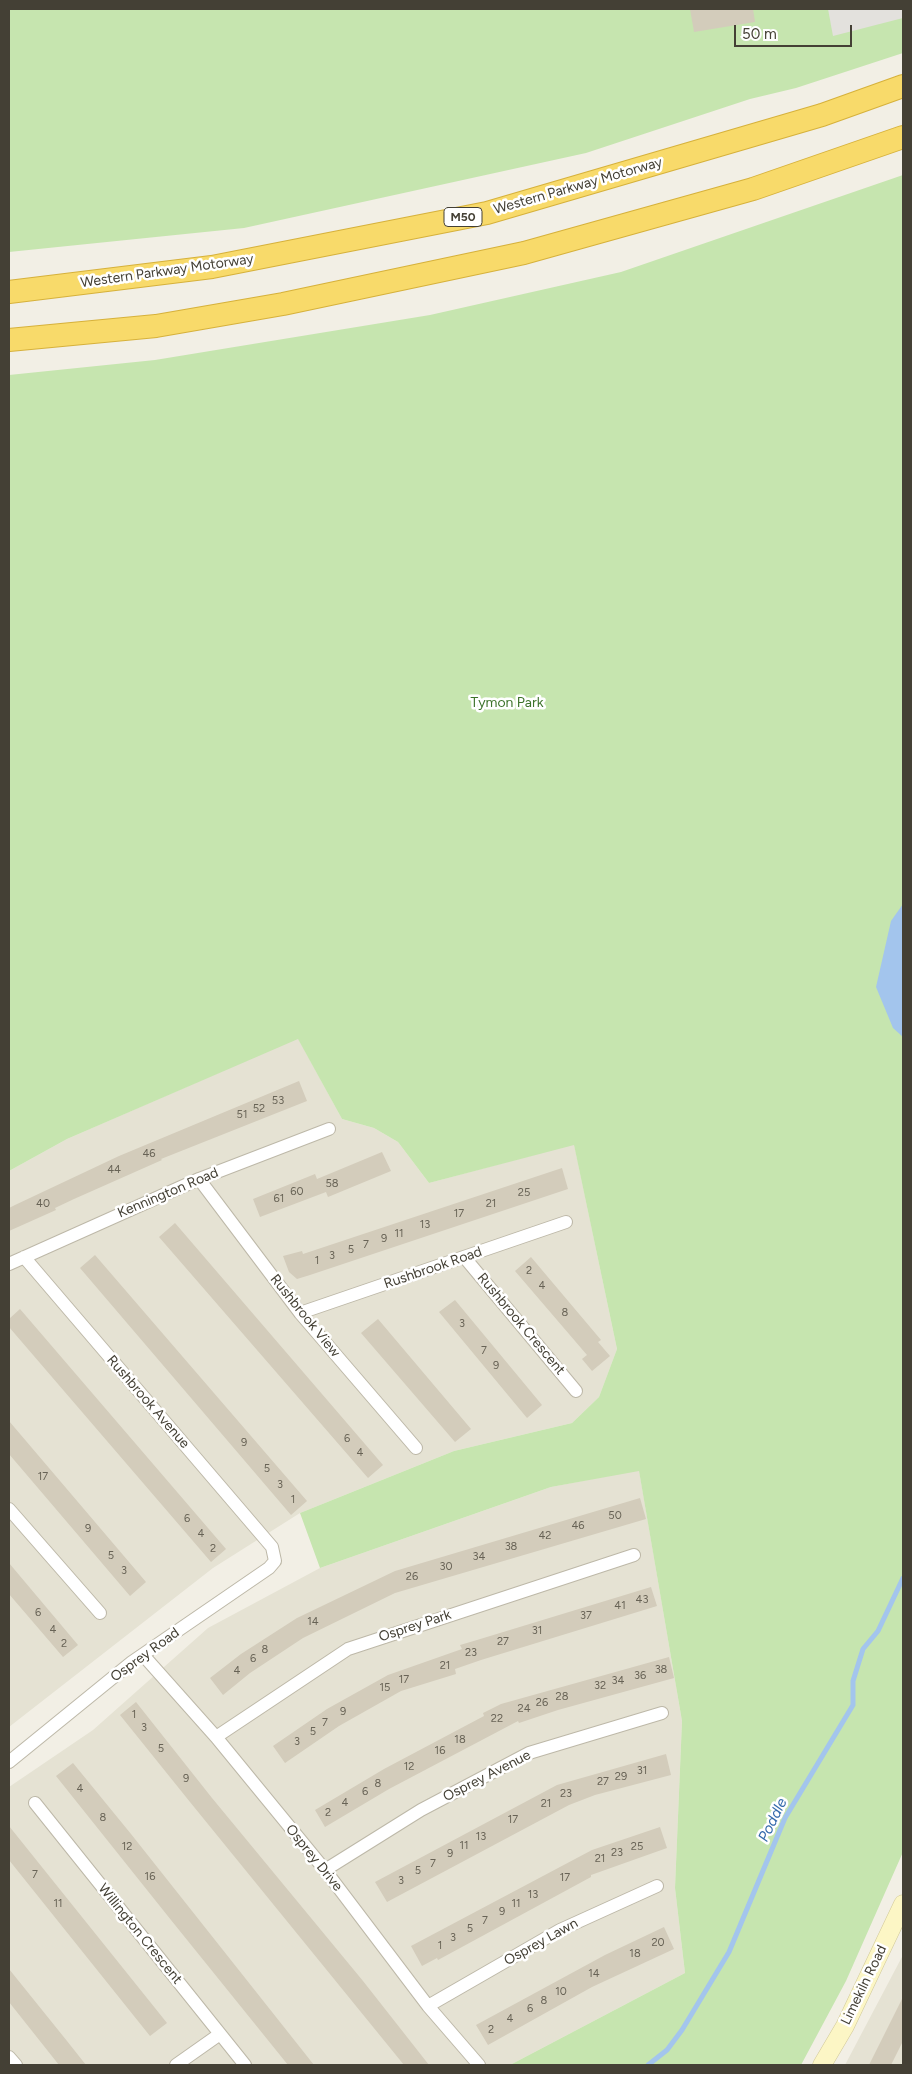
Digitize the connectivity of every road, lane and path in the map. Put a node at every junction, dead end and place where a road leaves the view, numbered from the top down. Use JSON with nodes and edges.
{"nodes":[{"id":1,"x":903,"y":86,"type":"edge"},
{"id":2,"x":903,"y":137,"type":"edge"},
{"id":3,"x":9,"y":292,"type":"edge"},
{"id":4,"x":9,"y":340,"type":"edge"},
{"id":5,"x":329,"y":1129,"type":"dead end"},
{"id":6,"x":199,"y":1179,"type":"junction"},
{"id":7,"x":566,"y":1222,"type":"dead end"},
{"id":8,"x":24,"y":1256,"type":"junction"},
{"id":9,"x":465,"y":1258,"type":"junction"},
{"id":10,"x":9,"y":1264,"type":"edge"},
{"id":11,"x":300,"y":1313,"type":"junction"},
{"id":12,"x":576,"y":1391,"type":"dead end"},
{"id":13,"x":416,"y":1448,"type":"dead end"},
{"id":14,"x":9,"y":1509,"type":"edge"},
{"id":15,"x":272,"y":1547,"type":"joint"},
{"id":16,"x":634,"y":1555,"type":"dead end"},
{"id":17,"x":100,"y":1613,"type":"dead end"},
{"id":18,"x":143,"y":1655,"type":"junction"},
{"id":19,"x":662,"y":1713,"type":"dead end"},
{"id":20,"x":216,"y":1737,"type":"junction"},
{"id":21,"x":9,"y":1762,"type":"edge"},
{"id":22,"x":35,"y":1803,"type":"dead end"},
{"id":23,"x":325,"y":1870,"type":"junction"},
{"id":24,"x":657,"y":1886,"type":"dead end"},
{"id":25,"x":903,"y":1904,"type":"edge"},
{"id":26,"x":428,"y":2006,"type":"junction"},
{"id":27,"x":220,"y":2034,"type":"junction"},
{"id":28,"x":9,"y":2056,"type":"edge"},
{"id":29,"x":16,"y":2065,"type":"edge"},
{"id":30,"x":176,"y":2065,"type":"edge"},
{"id":31,"x":246,"y":2065,"type":"edge"},
{"id":32,"x":479,"y":2065,"type":"edge"},
{"id":33,"x":822,"y":2065,"type":"edge"}],
"edges":[{"from":1,"to":3,"type":"highway","name":"Western Parkway Motorway","number":"M50"},
{"from":2,"to":4,"type":"highway"},
{"from":5,"to":6,"type":"street","name":"Kennington Road"},
{"from":6,"to":8,"type":"street","name":"Kennington Road"},
{"from":6,"to":11,"type":"street","name":"Rushbrook View"},
{"from":7,"to":9,"type":"street","name":"Rushbrook Road"},
{"from":8,"to":10,"type":"street","name":"Kennington Road"},
{"from":8,"to":15,"type":"street","name":"Rushbrook Avenue"},
{"from":9,"to":11,"type":"street","name":"Rushbrook Road"},
{"from":9,"to":12,"type":"street","name":"Rushbrook Crescent"},
{"from":11,"to":13,"type":"street","name":"Rushbrook View"},
{"from":14,"to":17,"type":"street"},
{"from":15,"to":18,"type":"street","name":"Osprey Road"},
{"from":16,"to":20,"type":"street","name":"Osprey Park"},
{"from":18,"to":20,"type":"street","name":"Osprey Drive"},
{"from":18,"to":21,"type":"street","name":"Osprey Road"},
{"from":19,"to":23,"type":"street","name":"Osprey Avenue"},
{"from":20,"to":23,"type":"street","name":"Osprey Drive"},
{"from":22,"to":27,"type":"street","name":"Willington Crescent"},
{"from":23,"to":26,"type":"street","name":"Osprey Drive"},
{"from":24,"to":26,"type":"street","name":"Osprey Lawn"},
{"from":25,"to":33,"type":"street","name":"Limekiln Road"},
{"from":26,"to":32,"type":"street","name":"Osprey Drive"},
{"from":27,"to":30,"type":"street"},
{"from":27,"to":31,"type":"street","name":"Willington Crescent"},
{"from":28,"to":29,"type":"street"}]}
